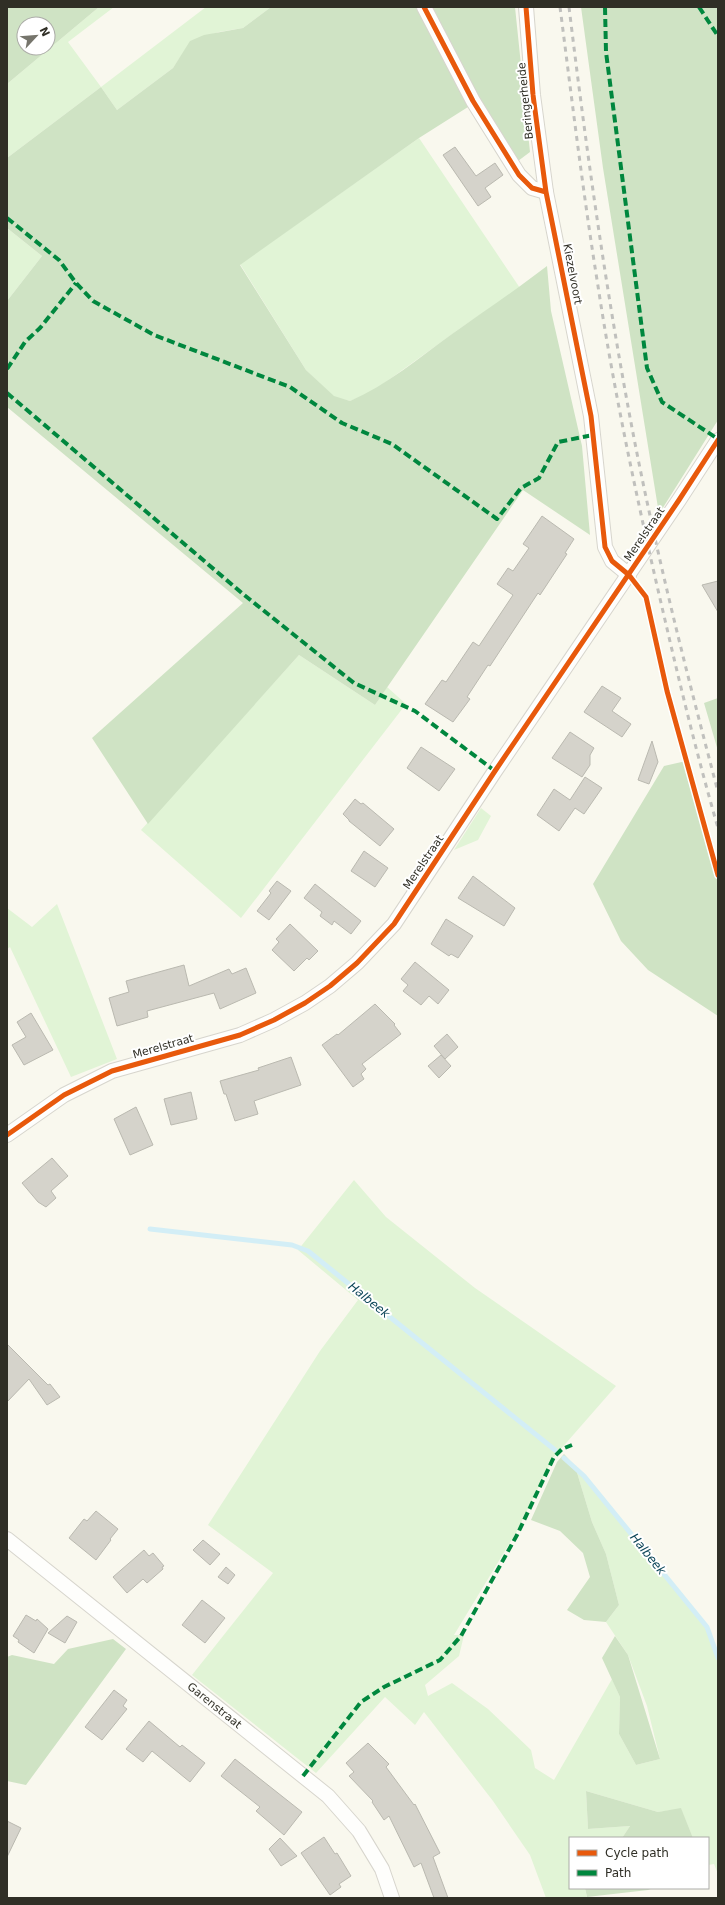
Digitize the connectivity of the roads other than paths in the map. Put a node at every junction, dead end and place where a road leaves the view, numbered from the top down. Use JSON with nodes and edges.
{"nodes":[{"id":1,"x":424,"y":7,"type":"edge"},
{"id":2,"x":526,"y":7,"type":"edge"},
{"id":3,"x":546,"y":192,"type":"junction"},
{"id":4,"x":718,"y":440,"type":"edge"},
{"id":5,"x":629,"y":575,"type":"junction"},
{"id":6,"x":7,"y":1134,"type":"edge"},
{"id":7,"x":7,"y":1539,"type":"edge"},
{"id":8,"x":392,"y":1898,"type":"edge"}],
"edges":[{"from":1,"to":3,"type":"street"},
{"from":2,"to":3,"type":"street","name":"Beringerheide"},
{"from":3,"to":5,"type":"street","name":"Kiezelvoort"},
{"from":4,"to":5,"type":"street","name":"Merelstraat"},
{"from":5,"to":6,"type":"street","name":"Merelstraat"},
{"from":7,"to":8,"type":"street","name":"Garenstraat"}]}
